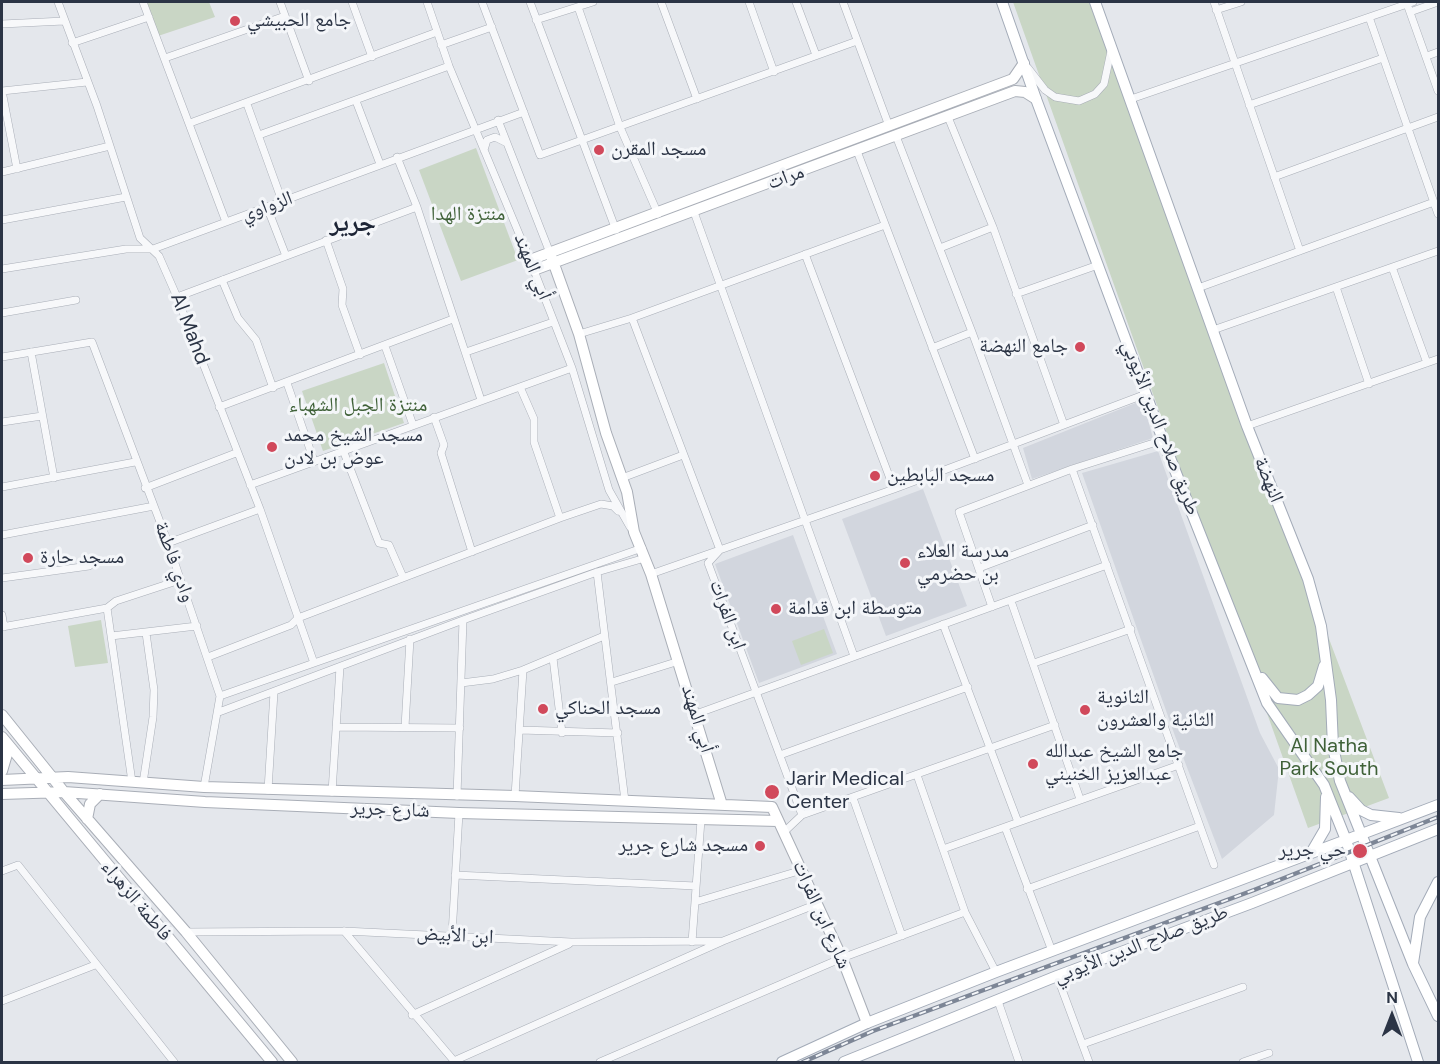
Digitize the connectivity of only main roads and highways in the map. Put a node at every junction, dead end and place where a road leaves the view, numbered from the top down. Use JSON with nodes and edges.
{"nodes":[{"id":1,"x":1002,"y":2,"type":"edge"},
{"id":2,"x":1095,"y":2,"type":"edge"},
{"id":3,"x":1024,"y":63,"type":"junction"},
{"id":4,"x":996,"y":92,"type":"junction"},
{"id":5,"x":1036,"y":99,"type":"junction"},
{"id":6,"x":575,"y":249,"type":"junction"},
{"id":7,"x":552,"y":258,"type":"junction"},
{"id":8,"x":532,"y":265,"type":"road end"},
{"id":9,"x":1325,"y":656,"type":"junction"},
{"id":10,"x":1255,"y":668,"type":"junction"},
{"id":11,"x":2,"y":715,"type":"edge"},
{"id":12,"x":3,"y":739,"type":"edge"},
{"id":13,"x":39,"y":762,"type":"junction"},
{"id":14,"x":2,"y":771,"type":"edge"},
{"id":15,"x":29,"y":775,"type":"junction"},
{"id":16,"x":52,"y":777,"type":"junction"},
{"id":17,"x":78,"y":778,"type":"junction"},
{"id":18,"x":2,"y":780,"type":"edge"},
{"id":19,"x":1324,"y":784,"type":"junction"},
{"id":20,"x":46,"y":791,"type":"junction"},
{"id":21,"x":1344,"y":791,"type":"junction"},
{"id":22,"x":23,"y":792,"type":"junction"},
{"id":23,"x":2,"y":794,"type":"edge"},
{"id":24,"x":69,"y":794,"type":"junction"},
{"id":25,"x":100,"y":794,"type":"junction"},
{"id":26,"x":722,"y":805,"type":"junction"},
{"id":27,"x":1438,"y":805,"type":"edge"},
{"id":28,"x":58,"y":806,"type":"junction"},
{"id":29,"x":772,"y":807,"type":"joint"},
{"id":30,"x":87,"y":819,"type":"junction"},
{"id":31,"x":1405,"y":819,"type":"junction"},
{"id":32,"x":778,"y":821,"type":"junction"},
{"id":33,"x":1438,"y":829,"type":"edge"},
{"id":34,"x":1361,"y":834,"type":"junction"},
{"id":35,"x":1346,"y":840,"type":"junction"},
{"id":36,"x":1311,"y":853,"type":"junction"},
{"id":37,"x":1370,"y":857,"type":"junction"},
{"id":38,"x":1354,"y":863,"type":"junction"},
{"id":39,"x":1438,"y":882,"type":"edge"},
{"id":40,"x":161,"y":903,"type":"junction"},
{"id":41,"x":145,"y":912,"type":"junction"},
{"id":42,"x":186,"y":932,"type":"junction"},
{"id":43,"x":172,"y":945,"type":"junction"},
{"id":44,"x":1413,"y":964,"type":"junction"},
{"id":45,"x":1438,"y":1016,"type":"edge"},
{"id":46,"x":867,"y":1023,"type":"junction"},
{"id":47,"x":272,"y":1062,"type":"edge"},
{"id":48,"x":292,"y":1062,"type":"edge"},
{"id":49,"x":782,"y":1062,"type":"edge"},
{"id":50,"x":844,"y":1062,"type":"edge"},
{"id":51,"x":1418,"y":1062,"type":"edge"}],
"edges":[{"from":1,"to":3,"type":"main road","name":"طريق صلاح الدين الأيوبي"},
{"from":2,"to":9,"type":"main road","name":"النهضة"},
{"from":3,"to":4,"type":"main road","name":"مرات"},
{"from":3,"to":5,"type":"main road","name":"طريق صلاح الدين الأيوبي"},
{"from":4,"to":5,"type":"main road","name":"مرات"},
{"from":4,"to":6,"type":"main road","name":"مرات"},
{"from":4,"to":6,"type":"main road","name":"مرات"},
{"from":5,"to":10,"type":"main road","name":"طريق صلاح الدين الأيوبي"},
{"from":6,"to":7,"type":"main road","name":"مرات"},
{"from":7,"to":8,"type":"main road","name":"مرات"},
{"from":7,"to":26,"type":"main road","name":"أبي المهند"},
{"from":9,"to":10,"type":"main road"},
{"from":9,"to":21,"type":"main road","name":"النهضة"},
{"from":10,"to":19,"type":"main road","name":"طريق صلاح الدين الأيوبي"},
{"from":11,"to":13,"type":"main road"},
{"from":12,"to":14,"type":"main road"},
{"from":12,"to":15,"type":"main road","name":"فاطمة الزهراء"},
{"from":13,"to":15,"type":"main road"},
{"from":13,"to":16,"type":"main road"},
{"from":15,"to":16,"type":"main road","name":"شارع جرير"},
{"from":15,"to":18,"type":"main road","name":"شارع جرير"},
{"from":15,"to":20,"type":"main road","name":"فاطمة الزهراء"},
{"from":15,"to":22,"type":"main road"},
{"from":16,"to":17,"type":"main road","name":"شارع جرير"},
{"from":16,"to":24,"type":"main road"},
{"from":17,"to":24,"type":"main road"},
{"from":17,"to":26,"type":"main road","name":"شارع جرير"},
{"from":19,"to":35,"type":"main road","name":"طريق صلاح الدين الأيوبي"},
{"from":19,"to":36,"type":"main road"},
{"from":20,"to":22,"type":"main road","name":"شارع جرير"},
{"from":20,"to":24,"type":"main road","name":"شارع جرير"},
{"from":20,"to":28,"type":"main road","name":"فاطمة الزهراء"},
{"from":21,"to":31,"type":"main road"},
{"from":21,"to":34,"type":"main road","name":"النهضة"},
{"from":22,"to":23,"type":"main road","name":"شارع جرير"},
{"from":24,"to":25,"type":"main road","name":"شارع جرير"},
{"from":24,"to":28,"type":"main road"},
{"from":24,"to":30,"type":"main road"},
{"from":25,"to":30,"type":"main road"},
{"from":25,"to":32,"type":"main road","name":"شارع جرير"},
{"from":26,"to":29,"type":"main road","name":"شارع جرير"},
{"from":27,"to":31,"type":"main road","name":"طريق صلاح الدين الأيوبي"},
{"from":28,"to":41,"type":"main road","name":"فاطمة الزهراء"},
{"from":29,"to":32,"type":"main road","name":"شارع ابن الفرات"},
{"from":30,"to":40,"type":"main road"},
{"from":31,"to":34,"type":"main road","name":"طريق صلاح الدين الأيوبي"},
{"from":32,"to":46,"type":"main road","name":"شارع ابن الفرات"},
{"from":33,"to":37,"type":"main road","name":"طريق صلاح الدين الأيوبي"},
{"from":34,"to":35,"type":"main road","name":"طريق صلاح الدين الأيوبي"},
{"from":34,"to":37,"type":"main road","name":"النهضة"},
{"from":35,"to":36,"type":"main road","name":"طريق صلاح الدين الأيوبي"},
{"from":35,"to":38,"type":"main road"},
{"from":36,"to":46,"type":"main road","name":"طريق صلاح الدين الأيوبي"},
{"from":37,"to":38,"type":"main road","name":"طريق صلاح الدين الأيوبي"},
{"from":37,"to":44,"type":"main road","name":"النهضة"},
{"from":38,"to":50,"type":"main road","name":"طريق صلاح الدين الأيوبي"},
{"from":38,"to":51,"type":"main road"},
{"from":39,"to":44,"type":"main road"},
{"from":40,"to":41,"type":"main road"},
{"from":40,"to":42,"type":"main road"},
{"from":41,"to":43,"type":"main road","name":"فاطمة الزهراء"},
{"from":42,"to":43,"type":"main road"},
{"from":42,"to":48,"type":"main road"},
{"from":43,"to":47,"type":"main road","name":"فاطمة الزهراء"},
{"from":44,"to":45,"type":"main road","name":"النهضة"},
{"from":46,"to":49,"type":"main road","name":"طريق صلاح الدين الأيوبي"}]}
